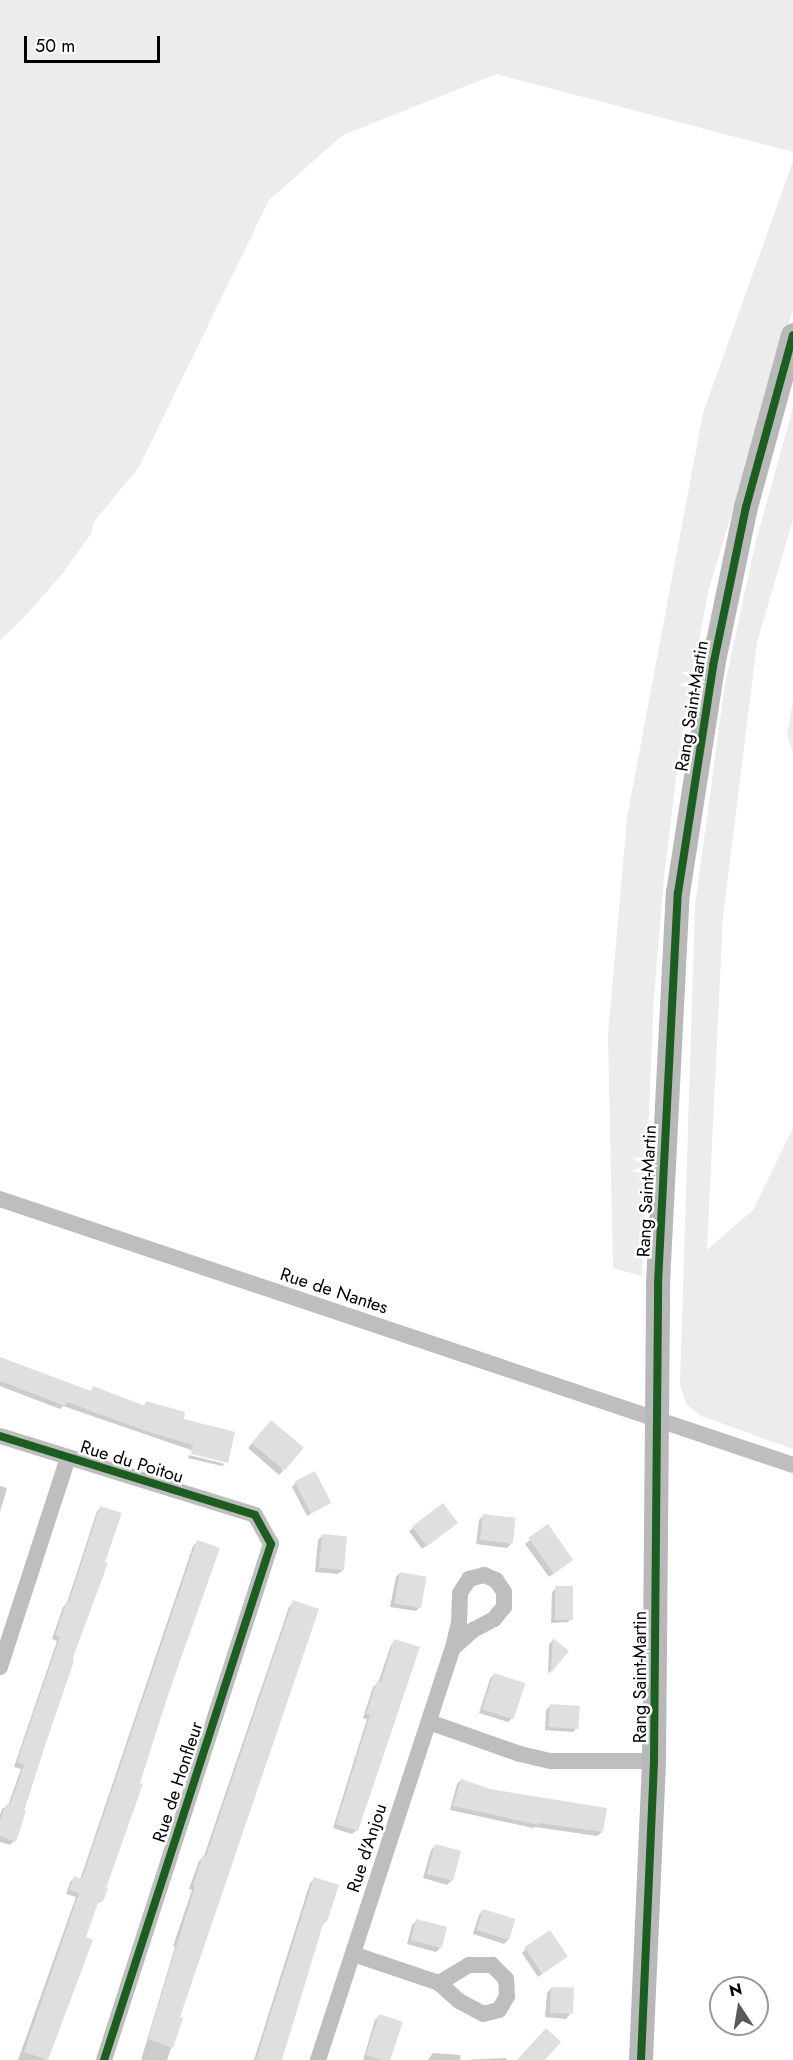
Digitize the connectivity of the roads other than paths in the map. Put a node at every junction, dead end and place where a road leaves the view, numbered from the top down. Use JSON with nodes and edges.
{"nodes":[{"id":1,"x":793,"y":335,"type":"edge"},
{"id":2,"x":0,"y":1200,"type":"edge"},
{"id":3,"x":656,"y":1419,"type":"junction"},
{"id":4,"x":0,"y":1436,"type":"edge"},
{"id":5,"x":68,"y":1458,"type":"junction"},
{"id":6,"x":793,"y":1465,"type":"edge"},
{"id":7,"x":255,"y":1515,"type":"joint"},
{"id":8,"x":453,"y":1648,"type":"dead end"},
{"id":9,"x":0,"y":1666,"type":"edge"},
{"id":10,"x":429,"y":1722,"type":"junction"},
{"id":11,"x":654,"y":1761,"type":"junction"},
{"id":12,"x":353,"y":1954,"type":"junction"},
{"id":13,"x":439,"y":1983,"type":"dead end"},
{"id":14,"x":104,"y":2060,"type":"edge"},
{"id":15,"x":318,"y":2060,"type":"edge"},
{"id":16,"x":641,"y":2060,"type":"edge"}],
"edges":[{"from":1,"to":3,"type":"street","name":"Rang Saint-Martin"},
{"from":2,"to":3,"type":"street","name":"Rue de Nantes"},
{"from":3,"to":6,"type":"street","name":"Rue de Nantes"},
{"from":3,"to":11,"type":"street","name":"Rang Saint-Martin"},
{"from":4,"to":5,"type":"street","name":"Rue du Poitou"},
{"from":5,"to":7,"type":"street","name":"Rue du Poitou"},
{"from":5,"to":9,"type":"street"},
{"from":7,"to":14,"type":"street","name":"Rue de Honfleur"},
{"from":8,"to":10,"type":"street","name":"Rue d'Anjou"},
{"from":10,"to":11,"type":"street"},
{"from":10,"to":12,"type":"street","name":"Rue d'Anjou"},
{"from":11,"to":16,"type":"street","name":"Rang Saint-Martin"},
{"from":12,"to":13,"type":"street"},
{"from":12,"to":15,"type":"street","name":"Rue d'Anjou"}]}
